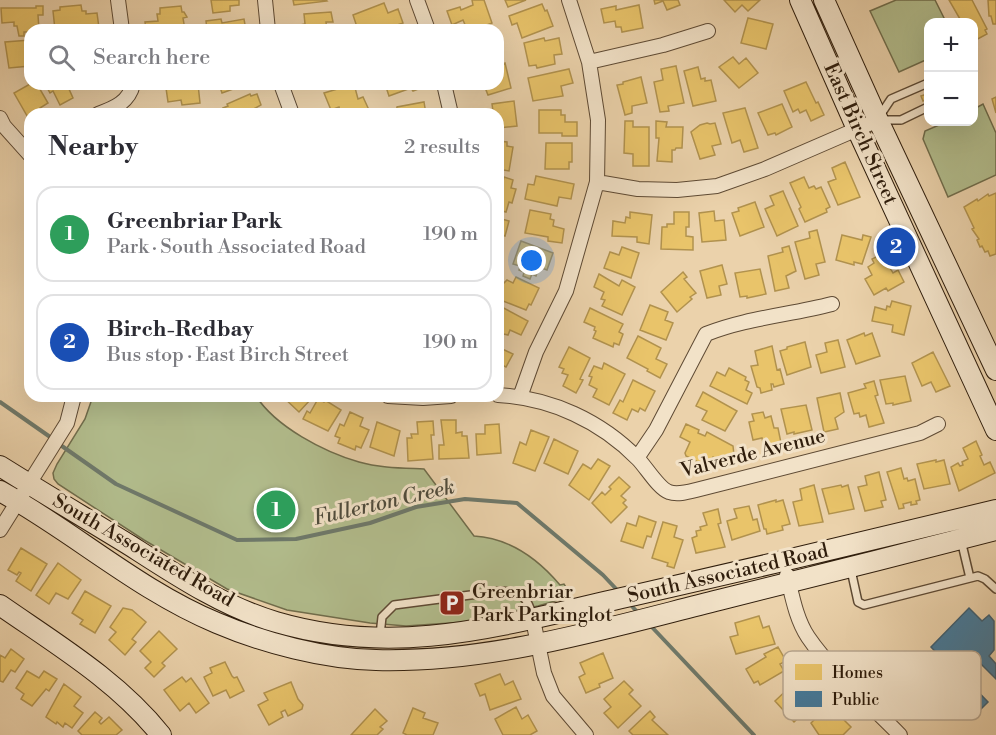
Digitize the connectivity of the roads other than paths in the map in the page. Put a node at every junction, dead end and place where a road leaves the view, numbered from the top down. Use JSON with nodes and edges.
{"nodes":[{"id":1,"x":118,"y":0,"type":"edge"},
{"id":2,"x":265,"y":0,"type":"edge"},
{"id":3,"x":417,"y":0,"type":"edge"},
{"id":4,"x":569,"y":0,"type":"edge"},
{"id":5,"x":800,"y":0,"type":"edge"},
{"id":6,"x":824,"y":0,"type":"edge"},
{"id":7,"x":121,"y":24,"type":"edge"},
{"id":8,"x":267,"y":24,"type":"edge"},
{"id":9,"x":426,"y":24,"type":"edge"},
{"id":10,"x":708,"y":31,"type":"dead end"},
{"id":11,"x":589,"y":62,"type":"junction"},
{"id":12,"x":924,"y":85,"type":"edge"},
{"id":13,"x":284,"y":90,"type":"edge"},
{"id":14,"x":445,"y":90,"type":"edge"},
{"id":15,"x":290,"y":108,"type":"edge"},
{"id":16,"x":450,"y":108,"type":"edge"},
{"id":17,"x":924,"y":109,"type":"edge"},
{"id":18,"x":0,"y":118,"type":"edge"},
{"id":19,"x":878,"y":120,"type":"junction"},
{"id":20,"x":856,"y":129,"type":"junction"},
{"id":21,"x":24,"y":148,"type":"edge"},
{"id":22,"x":597,"y":182,"type":"junction"},
{"id":23,"x":832,"y":304,"type":"dead end"},
{"id":24,"x":996,"y":370,"type":"edge"},
{"id":25,"x":504,"y":396,"type":"edge"},
{"id":26,"x":520,"y":397,"type":"junction"},
{"id":27,"x":72,"y":402,"type":"edge"},
{"id":28,"x":938,"y":424,"type":"dead end"},
{"id":29,"x":996,"y":430,"type":"edge"},
{"id":30,"x":637,"y":458,"type":"junction"},
{"id":31,"x":0,"y":466,"type":"edge"},
{"id":32,"x":29,"y":483,"type":"junction"},
{"id":33,"x":0,"y":491,"type":"edge"},
{"id":34,"x":18,"y":501,"type":"junction"},
{"id":35,"x":996,"y":510,"type":"edge"},
{"id":36,"x":0,"y":530,"type":"edge"},
{"id":37,"x":996,"y":530,"type":"edge"},
{"id":38,"x":961,"y":540,"type":"junction"},
{"id":39,"x":784,"y":561,"type":"junction"},
{"id":40,"x":851,"y":567,"type":"junction"},
{"id":41,"x":970,"y":578,"type":"junction"},
{"id":42,"x":789,"y":583,"type":"junction"},
{"id":43,"x":996,"y":589,"type":"edge"},
{"id":44,"x":0,"y":605,"type":"edge"},
{"id":45,"x":533,"y":620,"type":"junction"},
{"id":46,"x":380,"y":639,"type":"junction"},
{"id":47,"x":537,"y":643,"type":"junction"},
{"id":48,"x":820,"y":651,"type":"edge"},
{"id":49,"x":885,"y":720,"type":"edge"},
{"id":50,"x":161,"y":735,"type":"edge"},
{"id":51,"x":586,"y":735,"type":"edge"},
{"id":52,"x":900,"y":735,"type":"edge"}],
"edges":[{"from":1,"to":7,"type":"street"},
{"from":2,"to":8,"type":"street"},
{"from":3,"to":9,"type":"street"},
{"from":4,"to":11,"type":"street"},
{"from":5,"to":20,"type":"street","name":"East Birch Street"},
{"from":6,"to":19,"type":"street","name":"East Birch Street"},
{"from":10,"to":11,"type":"street"},
{"from":11,"to":22,"type":"street"},
{"from":12,"to":19,"type":"lane"},
{"from":13,"to":15,"type":"street"},
{"from":14,"to":16,"type":"street"},
{"from":17,"to":19,"type":"lane"},
{"from":18,"to":21,"type":"street"},
{"from":19,"to":20,"type":"street"},
{"from":19,"to":24,"type":"street","name":"East Birch Street"},
{"from":20,"to":22,"type":"street"},
{"from":20,"to":29,"type":"street","name":"East Birch Street"},
{"from":22,"to":26,"type":"street"},
{"from":23,"to":30,"type":"street"},
{"from":25,"to":26,"type":"street","name":"Valverde Avenue"},
{"from":26,"to":30,"type":"street","name":"Valverde Avenue"},
{"from":27,"to":32,"type":"street"},
{"from":28,"to":30,"type":"street","name":"Valverde Avenue"},
{"from":31,"to":32,"type":"street","name":"South Associated Road"},
{"from":32,"to":34,"type":"street"},
{"from":32,"to":46,"type":"street","name":"South Associated Road"},
{"from":33,"to":34,"type":"street","name":"South Associated Road"},
{"from":34,"to":36,"type":"street"},
{"from":34,"to":47,"type":"street","name":"South Associated Road"},
{"from":35,"to":39,"type":"street","name":"South Associated Road"},
{"from":37,"to":38,"type":"street","name":"South Associated Road"},
{"from":38,"to":40,"type":"street","name":"South Associated Road"},
{"from":38,"to":41,"type":"lane"},
{"from":39,"to":42,"type":"street"},
{"from":39,"to":45,"type":"street","name":"South Associated Road"},
{"from":40,"to":41,"type":"lane"},
{"from":40,"to":42,"type":"street","name":"South Associated Road"},
{"from":41,"to":43,"type":"lane"},
{"from":42,"to":47,"type":"street","name":"South Associated Road"},
{"from":42,"to":48,"type":"street"},
{"from":44,"to":50,"type":"street"},
{"from":45,"to":46,"type":"street","name":"South Associated Road"},
{"from":45,"to":46,"type":"lane"},
{"from":45,"to":47,"type":"street"},
{"from":47,"to":51,"type":"street"},
{"from":49,"to":52,"type":"street"}]}
